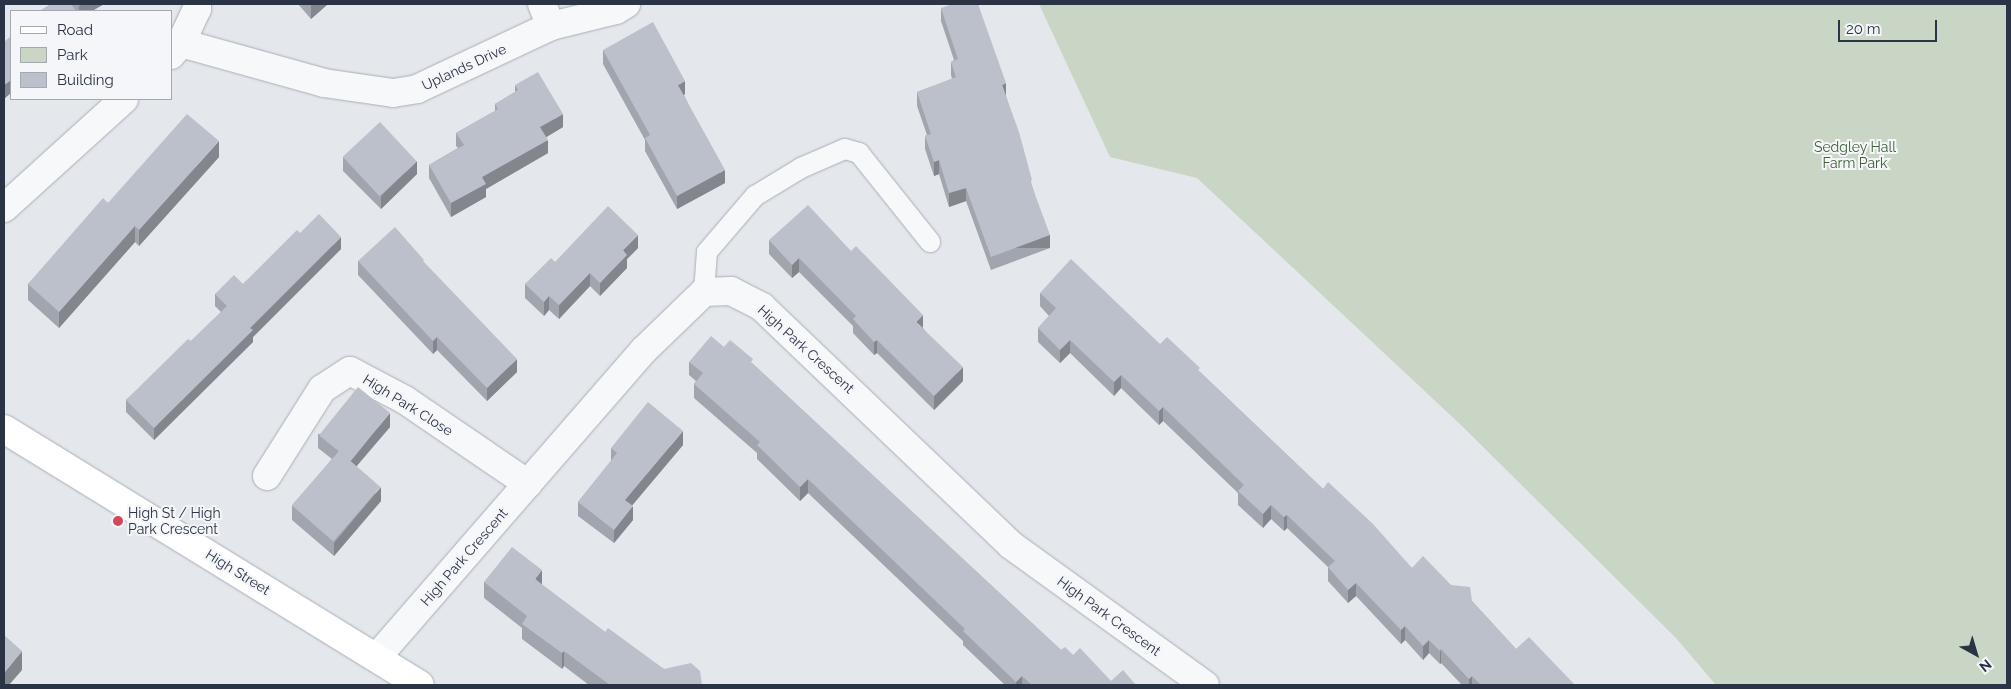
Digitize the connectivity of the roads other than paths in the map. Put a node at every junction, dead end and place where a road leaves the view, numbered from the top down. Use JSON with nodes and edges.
{"nodes":[{"id":1,"x":197,"y":4,"type":"edge"},
{"id":2,"x":626,"y":4,"type":"edge"},
{"id":3,"x":546,"y":15,"type":"edge"},
{"id":4,"x":176,"y":49,"type":"edge"},
{"id":5,"x":123,"y":100,"type":"edge"},
{"id":6,"x":4,"y":208,"type":"edge"},
{"id":7,"x":930,"y":242,"type":"dead end"},
{"id":8,"x":704,"y":292,"type":"junction"},
{"id":9,"x":4,"y":429,"type":"edge"},
{"id":10,"x":267,"y":476,"type":"dead end"},
{"id":11,"x":528,"y":484,"type":"junction"},
{"id":12,"x":377,"y":657,"type":"junction"},
{"id":13,"x":420,"y":685,"type":"edge"},
{"id":14,"x":1205,"y":685,"type":"edge"}],
"edges":[{"from":1,"to":4,"type":"street"},
{"from":2,"to":3,"type":"street","name":"Uplands Drive"},
{"from":3,"to":4,"type":"street","name":"Uplands Drive"},
{"from":5,"to":6,"type":"street"},
{"from":7,"to":8,"type":"lane"},
{"from":8,"to":11,"type":"street","name":"High Park Crescent"},
{"from":8,"to":14,"type":"street","name":"High Park Crescent"},
{"from":9,"to":12,"type":"main road","name":"High Street"},
{"from":10,"to":11,"type":"street","name":"High Park Close"},
{"from":11,"to":12,"type":"street","name":"High Park Crescent"},
{"from":12,"to":13,"type":"main road","name":"High Street"}]}
